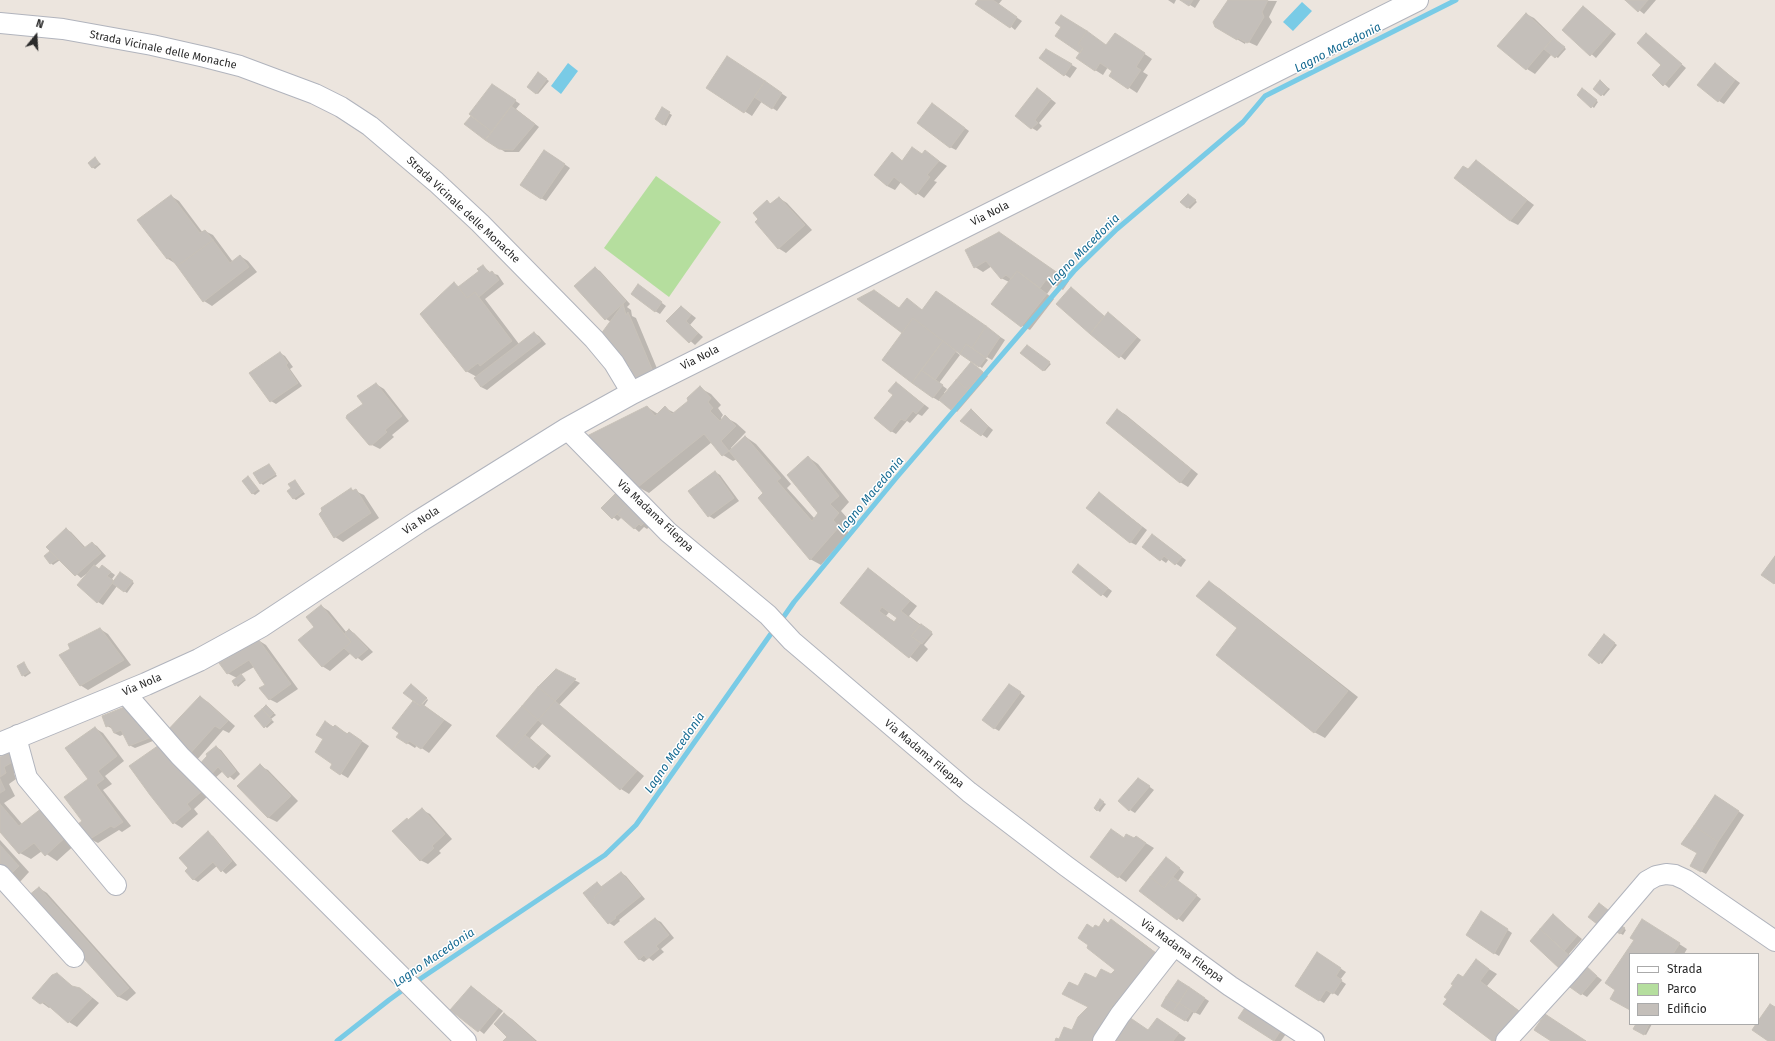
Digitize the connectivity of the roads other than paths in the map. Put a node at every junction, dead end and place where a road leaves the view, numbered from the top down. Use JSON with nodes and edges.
{"nodes":[{"id":1,"x":1417,"y":0,"type":"edge"},
{"id":2,"x":0,"y":23,"type":"edge"},
{"id":3,"x":632,"y":393,"type":"junction"},
{"id":4,"x":567,"y":429,"type":"junction"},
{"id":5,"x":125,"y":693,"type":"junction"},
{"id":6,"x":9,"y":739,"type":"edge"},
{"id":7,"x":0,"y":875,"type":"edge"},
{"id":8,"x":116,"y":885,"type":"dead end"},
{"id":9,"x":1775,"y":941,"type":"edge"},
{"id":10,"x":1174,"y":946,"type":"junction"},
{"id":11,"x":74,"y":957,"type":"dead end"},
{"id":12,"x":466,"y":1041,"type":"edge"},
{"id":13,"x":1103,"y":1041,"type":"edge"},
{"id":14,"x":1314,"y":1041,"type":"edge"},
{"id":15,"x":1506,"y":1041,"type":"edge"}],
"edges":[{"from":1,"to":3,"type":"street","name":"Via Nola"},
{"from":2,"to":3,"type":"street","name":"Strada Vicinale delle Monache"},
{"from":3,"to":4,"type":"street","name":"Via Nola"},
{"from":4,"to":5,"type":"street","name":"Via Nola"},
{"from":4,"to":10,"type":"street","name":"Via Madama Fileppa"},
{"from":5,"to":6,"type":"street","name":"Via Nola"},
{"from":5,"to":12,"type":"street"},
{"from":6,"to":8,"type":"street"},
{"from":7,"to":11,"type":"street"},
{"from":9,"to":15,"type":"street"},
{"from":10,"to":13,"type":"street"},
{"from":10,"to":14,"type":"street","name":"Via Madama Fileppa"}]}
